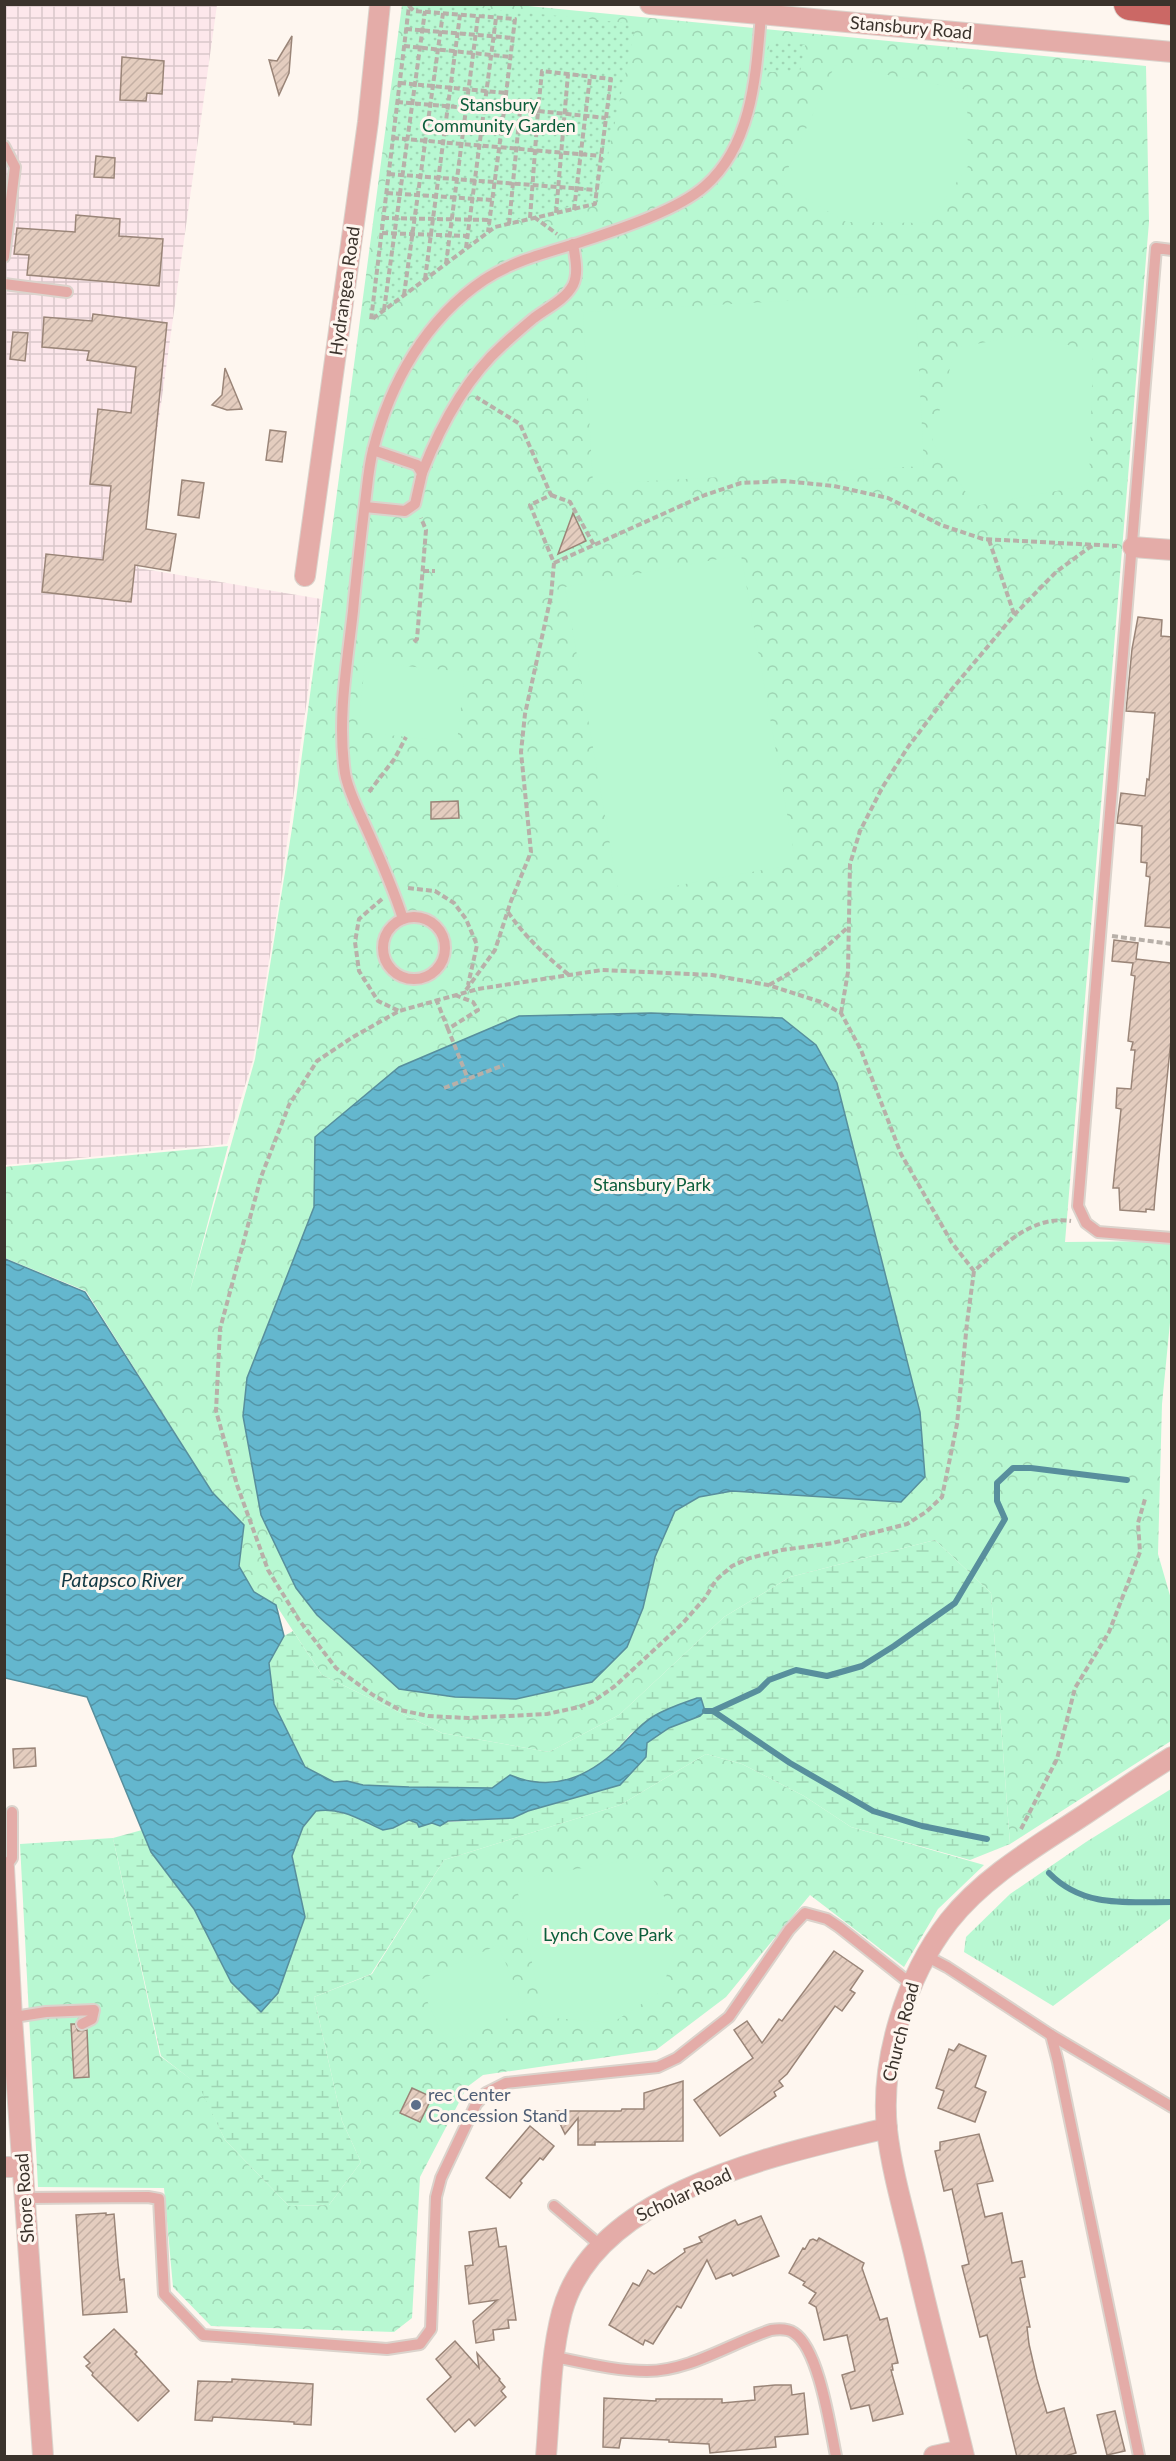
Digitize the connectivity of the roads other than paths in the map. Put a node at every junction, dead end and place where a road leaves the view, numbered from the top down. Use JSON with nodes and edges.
{"nodes":[{"id":1,"x":380,"y":4,"type":"edge"},
{"id":2,"x":650,"y":4,"type":"edge"},
{"id":3,"x":1130,"y":4,"type":"edge"},
{"id":4,"x":1172,"y":9,"type":"edge"},
{"id":5,"x":761,"y":15,"type":"junction"},
{"id":6,"x":1172,"y":52,"type":"edge"},
{"id":7,"x":4,"y":146,"type":"edge"},
{"id":8,"x":573,"y":244,"type":"junction"},
{"id":9,"x":1172,"y":250,"type":"edge"},
{"id":10,"x":4,"y":257,"type":"edge"},
{"id":11,"x":4,"y":284,"type":"edge"},
{"id":12,"x":68,"y":292,"type":"dead end"},
{"id":13,"x":373,"y":450,"type":"junction"},
{"id":14,"x":422,"y":473,"type":"junction"},
{"id":15,"x":365,"y":507,"type":"junction"},
{"id":16,"x":1133,"y":547,"type":"junction"},
{"id":17,"x":1172,"y":550,"type":"edge"},
{"id":18,"x":305,"y":576,"type":"dead end"},
{"id":19,"x":403,"y":919,"type":"junction"},
{"id":20,"x":1172,"y":1238,"type":"edge"},
{"id":21,"x":1172,"y":1757,"type":"edge"},
{"id":22,"x":12,"y":1812,"type":"dead end"},
{"id":23,"x":5,"y":1868,"type":"edge"},
{"id":24,"x":926,"y":1956,"type":"junction"},
{"id":25,"x":910,"y":1984,"type":"junction"},
{"id":26,"x":8,"y":2018,"type":"edge"},
{"id":27,"x":82,"y":2024,"type":"dead end"},
{"id":28,"x":1051,"y":2035,"type":"junction"},
{"id":29,"x":1172,"y":2108,"type":"edge"},
{"id":30,"x":887,"y":2128,"type":"junction"},
{"id":31,"x":14,"y":2167,"type":"edge"},
{"id":32,"x":25,"y":2198,"type":"junction"},
{"id":33,"x":554,"y":2206,"type":"dead end"},
{"id":34,"x":601,"y":2246,"type":"junction"},
{"id":35,"x":555,"y":2357,"type":"junction"},
{"id":36,"x":963,"y":2453,"type":"edge"},
{"id":37,"x":43,"y":2457,"type":"edge"},
{"id":38,"x":546,"y":2457,"type":"edge"},
{"id":39,"x":836,"y":2457,"type":"edge"},
{"id":40,"x":934,"y":2457,"type":"edge"},
{"id":41,"x":1139,"y":2457,"type":"edge"}],
"edges":[{"from":1,"to":18,"type":"street","name":"Hydrangea Road"},
{"from":2,"to":5,"type":"street","name":"Stansbury Road"},
{"from":3,"to":4,"type":"main road"},
{"from":5,"to":6,"type":"street","name":"Stansbury Road"},
{"from":5,"to":8,"type":"lane"},
{"from":7,"to":10,"type":"lane"},
{"from":8,"to":13,"type":"lane"},
{"from":8,"to":14,"type":"lane"},
{"from":9,"to":16,"type":"lane"},
{"from":11,"to":12,"type":"lane"},
{"from":13,"to":14,"type":"lane"},
{"from":13,"to":15,"type":"lane"},
{"from":14,"to":15,"type":"lane"},
{"from":15,"to":19,"type":"lane"},
{"from":16,"to":17,"type":"street"},
{"from":16,"to":20,"type":"lane"},
{"from":19,"to":19,"type":"lane"},
{"from":21,"to":24,"type":"street","name":"Church Road"},
{"from":22,"to":23,"type":"lane"},
{"from":23,"to":26,"type":"street","name":"Shore Road"},
{"from":24,"to":25,"type":"street","name":"Church Road"},
{"from":24,"to":28,"type":"lane"},
{"from":25,"to":30,"type":"street","name":"Church Road"},
{"from":25,"to":32,"type":"lane"},
{"from":26,"to":27,"type":"lane"},
{"from":26,"to":31,"type":"street","name":"Shore Road"},
{"from":28,"to":29,"type":"lane"},
{"from":28,"to":41,"type":"lane"},
{"from":30,"to":34,"type":"street","name":"Scholar Road"},
{"from":30,"to":36,"type":"street","name":"Church Road"},
{"from":31,"to":32,"type":"street","name":"Shore Road"},
{"from":32,"to":37,"type":"street","name":"Shore Road"},
{"from":33,"to":34,"type":"lane"},
{"from":34,"to":35,"type":"street","name":"Scholar Road"},
{"from":35,"to":38,"type":"street","name":"Scholar Road"},
{"from":35,"to":39,"type":"lane"},
{"from":36,"to":40,"type":"street"}]}
